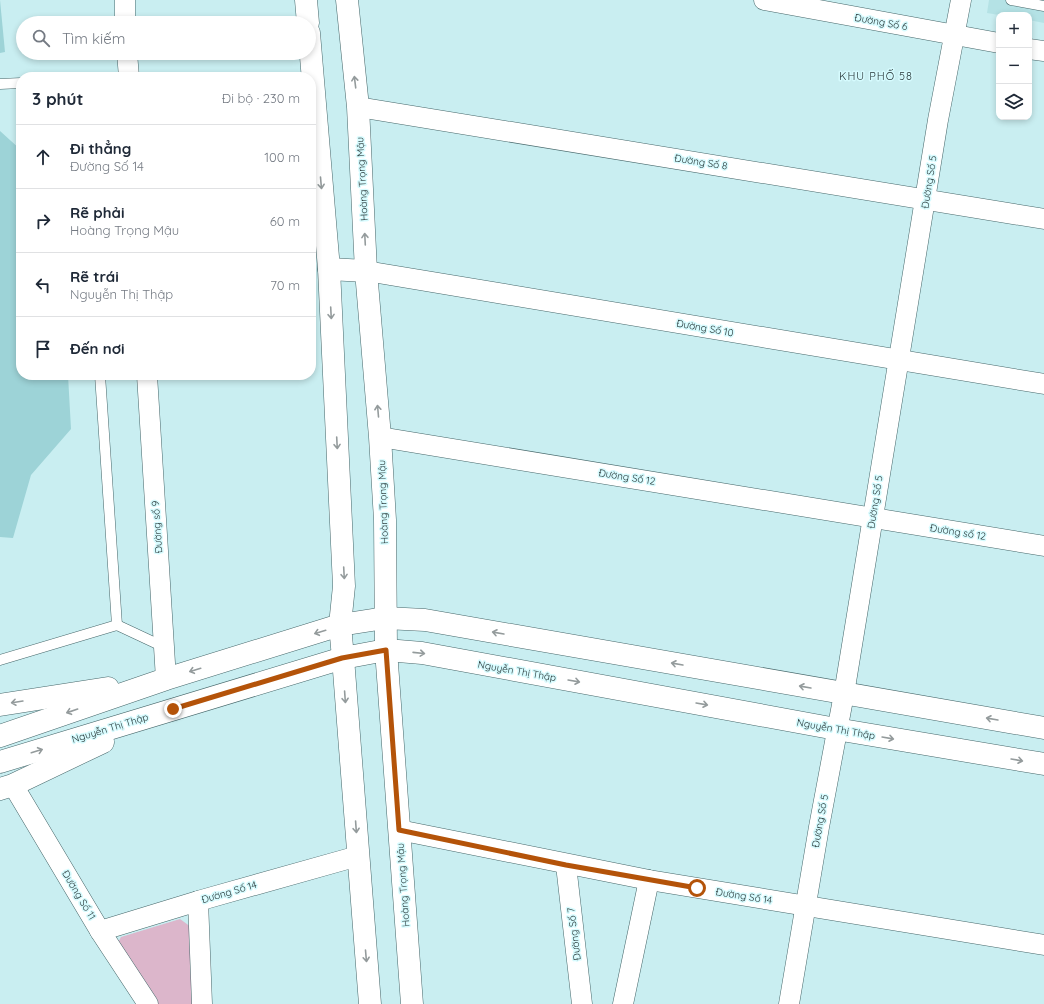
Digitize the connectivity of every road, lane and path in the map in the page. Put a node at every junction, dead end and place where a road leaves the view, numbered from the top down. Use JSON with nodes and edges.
{"nodes":[{"id":1,"x":124,"y":0,"type":"edge"},
{"id":2,"x":306,"y":0,"type":"edge"},
{"id":3,"x":347,"y":0,"type":"edge"},
{"id":4,"x":764,"y":0,"type":"edge"},
{"id":5,"x":961,"y":0,"type":"edge"},
{"id":6,"x":1011,"y":0,"type":"edge"},
{"id":7,"x":1044,"y":6,"type":"edge"},
{"id":8,"x":125,"y":16,"type":"edge"},
{"id":9,"x":307,"y":16,"type":"edge"},
{"id":10,"x":956,"y":36,"type":"junction"},
{"id":11,"x":996,"y":43,"type":"edge"},
{"id":12,"x":1032,"y":49,"type":"edge"},
{"id":13,"x":1044,"y":51,"type":"edge"},
{"id":14,"x":128,"y":60,"type":"edge"},
{"id":15,"x":311,"y":60,"type":"edge"},
{"id":16,"x":129,"y":72,"type":"edge"},
{"id":17,"x":312,"y":72,"type":"edge"},
{"id":18,"x":16,"y":83,"type":"edge"},
{"id":19,"x":0,"y":84,"type":"edge"},
{"id":20,"x":358,"y":107,"type":"junction"},
{"id":21,"x":316,"y":116,"type":"edge"},
{"id":22,"x":926,"y":199,"type":"junction"},
{"id":23,"x":1044,"y":219,"type":"edge"},
{"id":24,"x":329,"y":269,"type":"junction"},
{"id":25,"x":366,"y":271,"type":"junction"},
{"id":26,"x":898,"y":360,"type":"junction"},
{"id":27,"x":100,"y":380,"type":"edge"},
{"id":28,"x":147,"y":380,"type":"edge"},
{"id":29,"x":1044,"y":384,"type":"edge"},
{"id":30,"x":380,"y":437,"type":"junction"},
{"id":31,"x":873,"y":518,"type":"junction"},
{"id":32,"x":1044,"y":546,"type":"edge"},
{"id":33,"x":385,"y":618,"type":"junction"},
{"id":34,"x":117,"y":625,"type":"junction"},
{"id":35,"x":340,"y":625,"type":"junction"},
{"id":36,"x":164,"y":647,"type":"junction"},
{"id":37,"x":386,"y":650,"type":"junction"},
{"id":38,"x":342,"y":658,"type":"junction"},
{"id":39,"x":0,"y":660,"type":"edge"},
{"id":40,"x":166,"y":679,"type":"junction"},
{"id":41,"x":844,"y":694,"type":"junction"},
{"id":42,"x":0,"y":705,"type":"edge"},
{"id":43,"x":173,"y":709,"type":"junction"},
{"id":44,"x":1044,"y":728,"type":"edge"},
{"id":45,"x":836,"y":729,"type":"junction"},
{"id":46,"x":0,"y":736,"type":"edge"},
{"id":47,"x":0,"y":762,"type":"edge"},
{"id":48,"x":1044,"y":764,"type":"edge"},
{"id":49,"x":7,"y":787,"type":"edge"},
{"id":50,"x":399,"y":830,"type":"junction"},
{"id":51,"x":358,"y":856,"type":"junction"},
{"id":52,"x":566,"y":865,"type":"junction"},
{"id":53,"x":650,"y":880,"type":"junction"},
{"id":54,"x":198,"y":901,"type":"junction"},
{"id":55,"x":805,"y":906,"type":"junction"},
{"id":56,"x":100,"y":931,"type":"junction"},
{"id":57,"x":1044,"y":945,"type":"edge"},
{"id":58,"x":148,"y":1004,"type":"edge"},
{"id":59,"x":202,"y":1004,"type":"edge"},
{"id":60,"x":370,"y":1004,"type":"edge"},
{"id":61,"x":412,"y":1004,"type":"edge"},
{"id":62,"x":582,"y":1004,"type":"edge"},
{"id":63,"x":623,"y":1004,"type":"edge"},
{"id":64,"x":789,"y":1004,"type":"edge"}],
"edges":[{"from":1,"to":8,"type":"street"},
{"from":2,"to":9,"type":"main road"},
{"from":20,"to":3,"type":"main road","name":"Hoàng Trọng Mậu","one_way":true},
{"from":4,"to":10,"type":"street","name":"Đường Số 6"},
{"from":5,"to":10,"type":"street","name":"Đường Số 5"},
{"from":6,"to":7,"type":"lane"},
{"from":10,"to":11,"type":"street","name":"Đường Số 6"},
{"from":10,"to":22,"type":"street","name":"Đường Số 5"},
{"from":12,"to":13,"type":"street"},
{"from":14,"to":16,"type":"street"},
{"from":15,"to":17,"type":"main road","one_way":true},
{"from":18,"to":19,"type":"lane"},
{"from":20,"to":22,"type":"street","name":"Đường Số 8"},
{"from":25,"to":20,"type":"main road","name":"Hoàng Trọng Mậu","one_way":true},
{"from":21,"to":24,"type":"main road","one_way":true},
{"from":22,"to":23,"type":"street","name":"Đường Số 8"},
{"from":22,"to":26,"type":"street","name":"Đường Số 5"},
{"from":24,"to":25,"type":"main road"},
{"from":24,"to":35,"type":"main road","one_way":true},
{"from":25,"to":26,"type":"street","name":"Đường Số 10"},
{"from":30,"to":25,"type":"main road","name":"Hoàng Trọng Mậu","one_way":true},
{"from":26,"to":29,"type":"street","name":"Đường Số 10"},
{"from":26,"to":31,"type":"street","name":"Đường Số 5"},
{"from":27,"to":34,"type":"lane"},
{"from":28,"to":36,"type":"street","name":"Đường số 9"},
{"from":30,"to":31,"type":"street","name":"Đường Số 12"},
{"from":30,"to":33,"type":"main road","name":"Hoàng Trọng Mậu"},
{"from":31,"to":32,"type":"street","name":"Đường số 12"},
{"from":31,"to":41,"type":"street","name":"Đường Số 5"},
{"from":33,"to":35,"type":"main road"},
{"from":33,"to":37,"type":"main road","name":"Hoàng Trọng Mậu"},
{"from":41,"to":33,"type":"main road","one_way":true},
{"from":34,"to":36,"type":"lane"},
{"from":34,"to":39,"type":"lane"},
{"from":35,"to":38,"type":"main road"},
{"from":35,"to":40,"type":"main road","one_way":true},
{"from":36,"to":40,"type":"street","name":"Đường số 9"},
{"from":37,"to":38,"type":"main road","name":"Nguyễn Thị Thập"},
{"from":37,"to":45,"type":"main road","name":"Nguyễn Thị Thập","one_way":true},
{"from":37,"to":50,"type":"main road","name":"Hoàng Trọng Mậu"},
{"from":38,"to":43,"type":"main road","name":"Nguyễn Thị Thập"},
{"from":38,"to":51,"type":"main road","one_way":true},
{"from":40,"to":42,"type":"main road","one_way":true},
{"from":40,"to":46,"type":"main road","one_way":true},
{"from":44,"to":41,"type":"main road","one_way":true},
{"from":41,"to":45,"type":"street","name":"Đường Số 5"},
{"from":47,"to":43,"type":"main road","name":"Nguyễn Thị Thập","one_way":true},
{"from":43,"to":49,"type":"main road"},
{"from":45,"to":48,"type":"main road","name":"Nguyễn Thị Thập","one_way":true},
{"from":45,"to":55,"type":"street","name":"Đường Số 5"},
{"from":49,"to":56,"type":"street","name":"Đường Số 11"},
{"from":50,"to":52,"type":"street","name":"Đường Số 14"},
{"from":50,"to":61,"type":"main road","name":"Hoàng Trọng Mậu"},
{"from":51,"to":54,"type":"street","name":"Đường Số 14"},
{"from":51,"to":60,"type":"main road","one_way":true},
{"from":52,"to":53,"type":"street","name":"Đường Số 14"},
{"from":52,"to":62,"type":"street","name":"Đường Số 7"},
{"from":53,"to":55,"type":"street","name":"Đường Số 14"},
{"from":53,"to":63,"type":"street"},
{"from":54,"to":56,"type":"street","name":"Đường Số 14"},
{"from":54,"to":59,"type":"street"},
{"from":55,"to":57,"type":"street","name":"Đường Số 14"},
{"from":55,"to":64,"type":"street","name":"Đường Số 5"},
{"from":56,"to":58,"type":"street","name":"Đường Số 11"}]}
